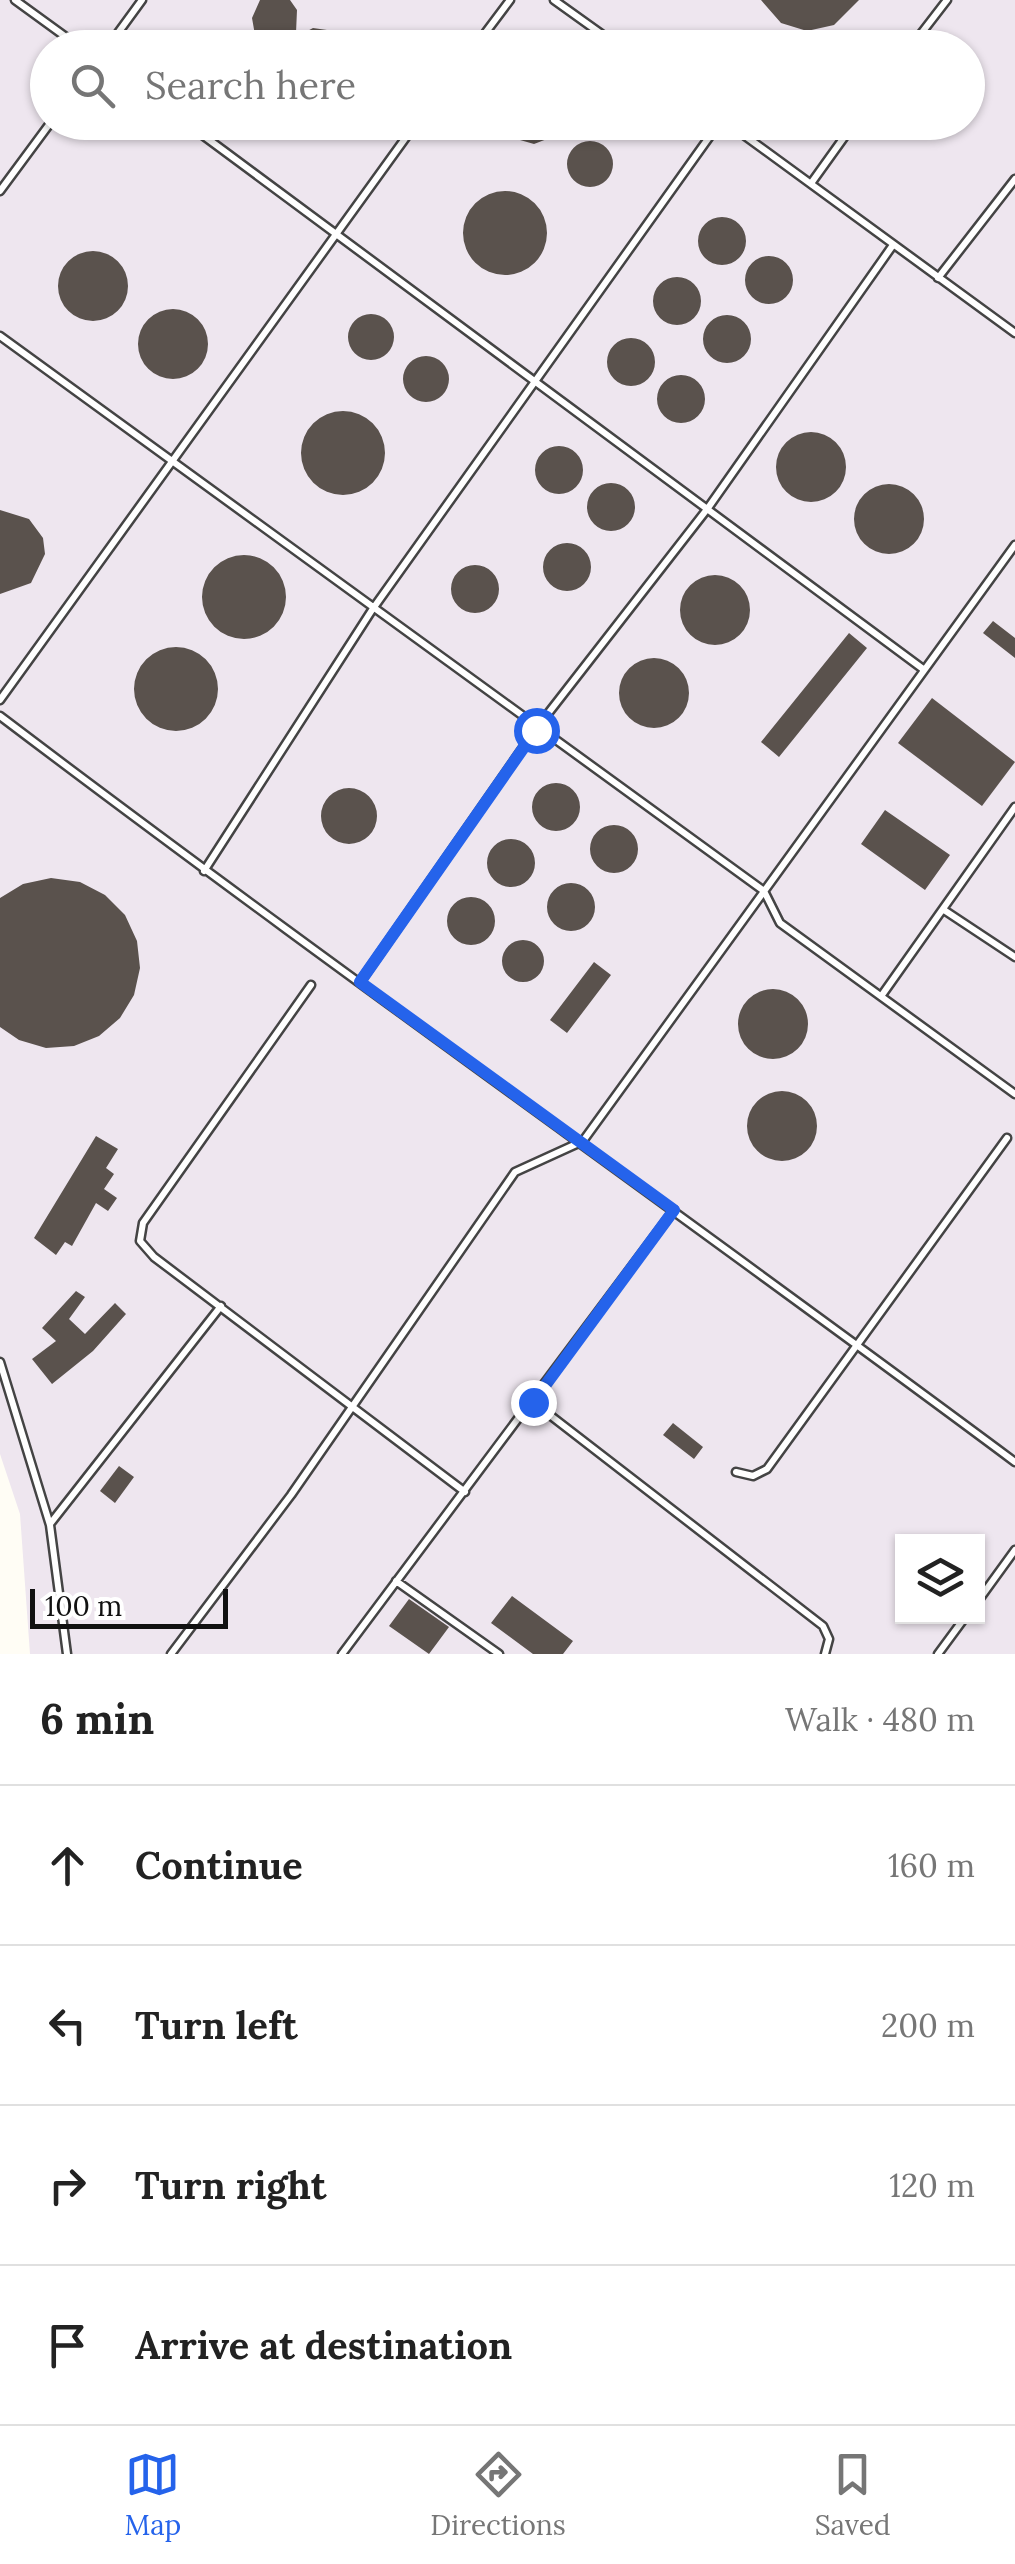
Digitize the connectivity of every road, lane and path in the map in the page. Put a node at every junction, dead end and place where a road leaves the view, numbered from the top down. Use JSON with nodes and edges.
{"nodes":[{"id":1,"x":15,"y":0,"type":"edge"},
{"id":2,"x":142,"y":0,"type":"edge"},
{"id":3,"x":510,"y":0,"type":"edge"},
{"id":4,"x":554,"y":0,"type":"edge"},
{"id":5,"x":947,"y":0,"type":"edge"},
{"id":6,"x":56,"y":30,"type":"edge"},
{"id":7,"x":120,"y":30,"type":"edge"},
{"id":8,"x":488,"y":30,"type":"edge"},
{"id":9,"x":596,"y":30,"type":"edge"},
{"id":10,"x":924,"y":30,"type":"edge"},
{"id":11,"x":38,"y":140,"type":"edge"},
{"id":12,"x":210,"y":140,"type":"edge"},
{"id":13,"x":403,"y":140,"type":"edge"},
{"id":14,"x":710,"y":140,"type":"edge"},
{"id":15,"x":749,"y":140,"type":"edge"},
{"id":16,"x":842,"y":140,"type":"edge"},
{"id":17,"x":1015,"y":179,"type":"edge"},
{"id":18,"x":811,"y":182,"type":"junction"},
{"id":19,"x":0,"y":191,"type":"edge"},
{"id":20,"x":335,"y":230,"type":"junction"},
{"id":21,"x":893,"y":245,"type":"junction"},
{"id":22,"x":938,"y":278,"type":"junction"},
{"id":23,"x":1015,"y":334,"type":"edge"},
{"id":24,"x":0,"y":336,"type":"edge"},
{"id":25,"x":536,"y":380,"type":"junction"},
{"id":26,"x":171,"y":459,"type":"junction"},
{"id":27,"x":708,"y":508,"type":"junction"},
{"id":28,"x":1015,"y":545,"type":"edge"},
{"id":29,"x":372,"y":610,"type":"junction"},
{"id":30,"x":924,"y":668,"type":"junction"},
{"id":31,"x":0,"y":700,"type":"edge"},
{"id":32,"x":0,"y":716,"type":"edge"},
{"id":33,"x":536,"y":730,"type":"junction"},
{"id":34,"x":1014,"y":812,"type":"edge"},
{"id":35,"x":204,"y":871,"type":"junction"},
{"id":36,"x":764,"y":892,"type":"junction"},
{"id":37,"x":944,"y":910,"type":"junction"},
{"id":38,"x":1015,"y":957,"type":"edge"},
{"id":39,"x":360,"y":982,"type":"junction"},
{"id":40,"x":311,"y":986,"type":"dead end"},
{"id":41,"x":882,"y":996,"type":"junction"},
{"id":42,"x":1015,"y":1094,"type":"edge"},
{"id":43,"x":1007,"y":1138,"type":"dead end"},
{"id":44,"x":582,"y":1141,"type":"junction"},
{"id":45,"x":674,"y":1210,"type":"junction"},
{"id":46,"x":221,"y":1306,"type":"junction"},
{"id":47,"x":858,"y":1344,"type":"junction"},
{"id":48,"x":0,"y":1362,"type":"edge"},
{"id":49,"x":533,"y":1402,"type":"junction"},
{"id":50,"x":354,"y":1404,"type":"junction"},
{"id":51,"x":1015,"y":1462,"type":"edge"},
{"id":52,"x":736,"y":1472,"type":"dead end"},
{"id":53,"x":465,"y":1492,"type":"junction"},
{"id":54,"x":50,"y":1525,"type":"junction"},
{"id":55,"x":1015,"y":1550,"type":"edge"},
{"id":56,"x":396,"y":1581,"type":"junction"},
{"id":57,"x":985,"y":1591,"type":"edge"},
{"id":58,"x":960,"y":1624,"type":"edge"},
{"id":59,"x":67,"y":1654,"type":"edge"},
{"id":60,"x":171,"y":1654,"type":"edge"},
{"id":61,"x":342,"y":1654,"type":"edge"},
{"id":62,"x":499,"y":1654,"type":"edge"},
{"id":63,"x":826,"y":1654,"type":"edge"},
{"id":64,"x":938,"y":1654,"type":"edge"}],
"edges":[{"from":1,"to":6,"type":"lane"},
{"from":2,"to":7,"type":"lane"},
{"from":3,"to":8,"type":"lane"},
{"from":4,"to":9,"type":"lane"},
{"from":5,"to":10,"type":"lane"},
{"from":11,"to":19,"type":"lane"},
{"from":12,"to":20,"type":"lane"},
{"from":13,"to":20,"type":"lane"},
{"from":14,"to":25,"type":"lane"},
{"from":15,"to":18,"type":"lane"},
{"from":16,"to":18,"type":"lane"},
{"from":17,"to":22,"type":"lane"},
{"from":18,"to":21,"type":"lane"},
{"from":20,"to":25,"type":"lane"},
{"from":20,"to":26,"type":"lane"},
{"from":21,"to":22,"type":"lane"},
{"from":21,"to":27,"type":"lane"},
{"from":22,"to":23,"type":"lane"},
{"from":24,"to":26,"type":"lane"},
{"from":25,"to":27,"type":"lane"},
{"from":25,"to":29,"type":"lane"},
{"from":26,"to":29,"type":"lane"},
{"from":26,"to":31,"type":"lane"},
{"from":27,"to":30,"type":"lane"},
{"from":27,"to":33,"type":"lane"},
{"from":28,"to":30,"type":"lane"},
{"from":29,"to":33,"type":"lane"},
{"from":29,"to":35,"type":"lane"},
{"from":30,"to":36,"type":"lane"},
{"from":32,"to":35,"type":"lane"},
{"from":33,"to":36,"type":"lane"},
{"from":33,"to":39,"type":"lane"},
{"from":34,"to":37,"type":"lane"},
{"from":35,"to":39,"type":"lane"},
{"from":36,"to":41,"type":"lane"},
{"from":36,"to":44,"type":"lane"},
{"from":37,"to":38,"type":"lane"},
{"from":37,"to":41,"type":"lane"},
{"from":39,"to":44,"type":"lane"},
{"from":40,"to":46,"type":"lane"},
{"from":41,"to":42,"type":"lane"},
{"from":43,"to":47,"type":"lane"},
{"from":44,"to":45,"type":"lane"},
{"from":44,"to":50,"type":"lane"},
{"from":45,"to":47,"type":"lane"},
{"from":45,"to":49,"type":"lane"},
{"from":46,"to":50,"type":"lane"},
{"from":46,"to":54,"type":"lane"},
{"from":47,"to":51,"type":"lane"},
{"from":47,"to":52,"type":"lane"},
{"from":48,"to":54,"type":"lane"},
{"from":49,"to":53,"type":"lane"},
{"from":49,"to":63,"type":"lane"},
{"from":50,"to":53,"type":"lane"},
{"from":50,"to":60,"type":"lane"},
{"from":53,"to":56,"type":"lane"},
{"from":54,"to":59,"type":"lane"},
{"from":55,"to":57,"type":"lane"},
{"from":56,"to":61,"type":"lane"},
{"from":56,"to":62,"type":"lane"},
{"from":58,"to":64,"type":"lane"}]}
